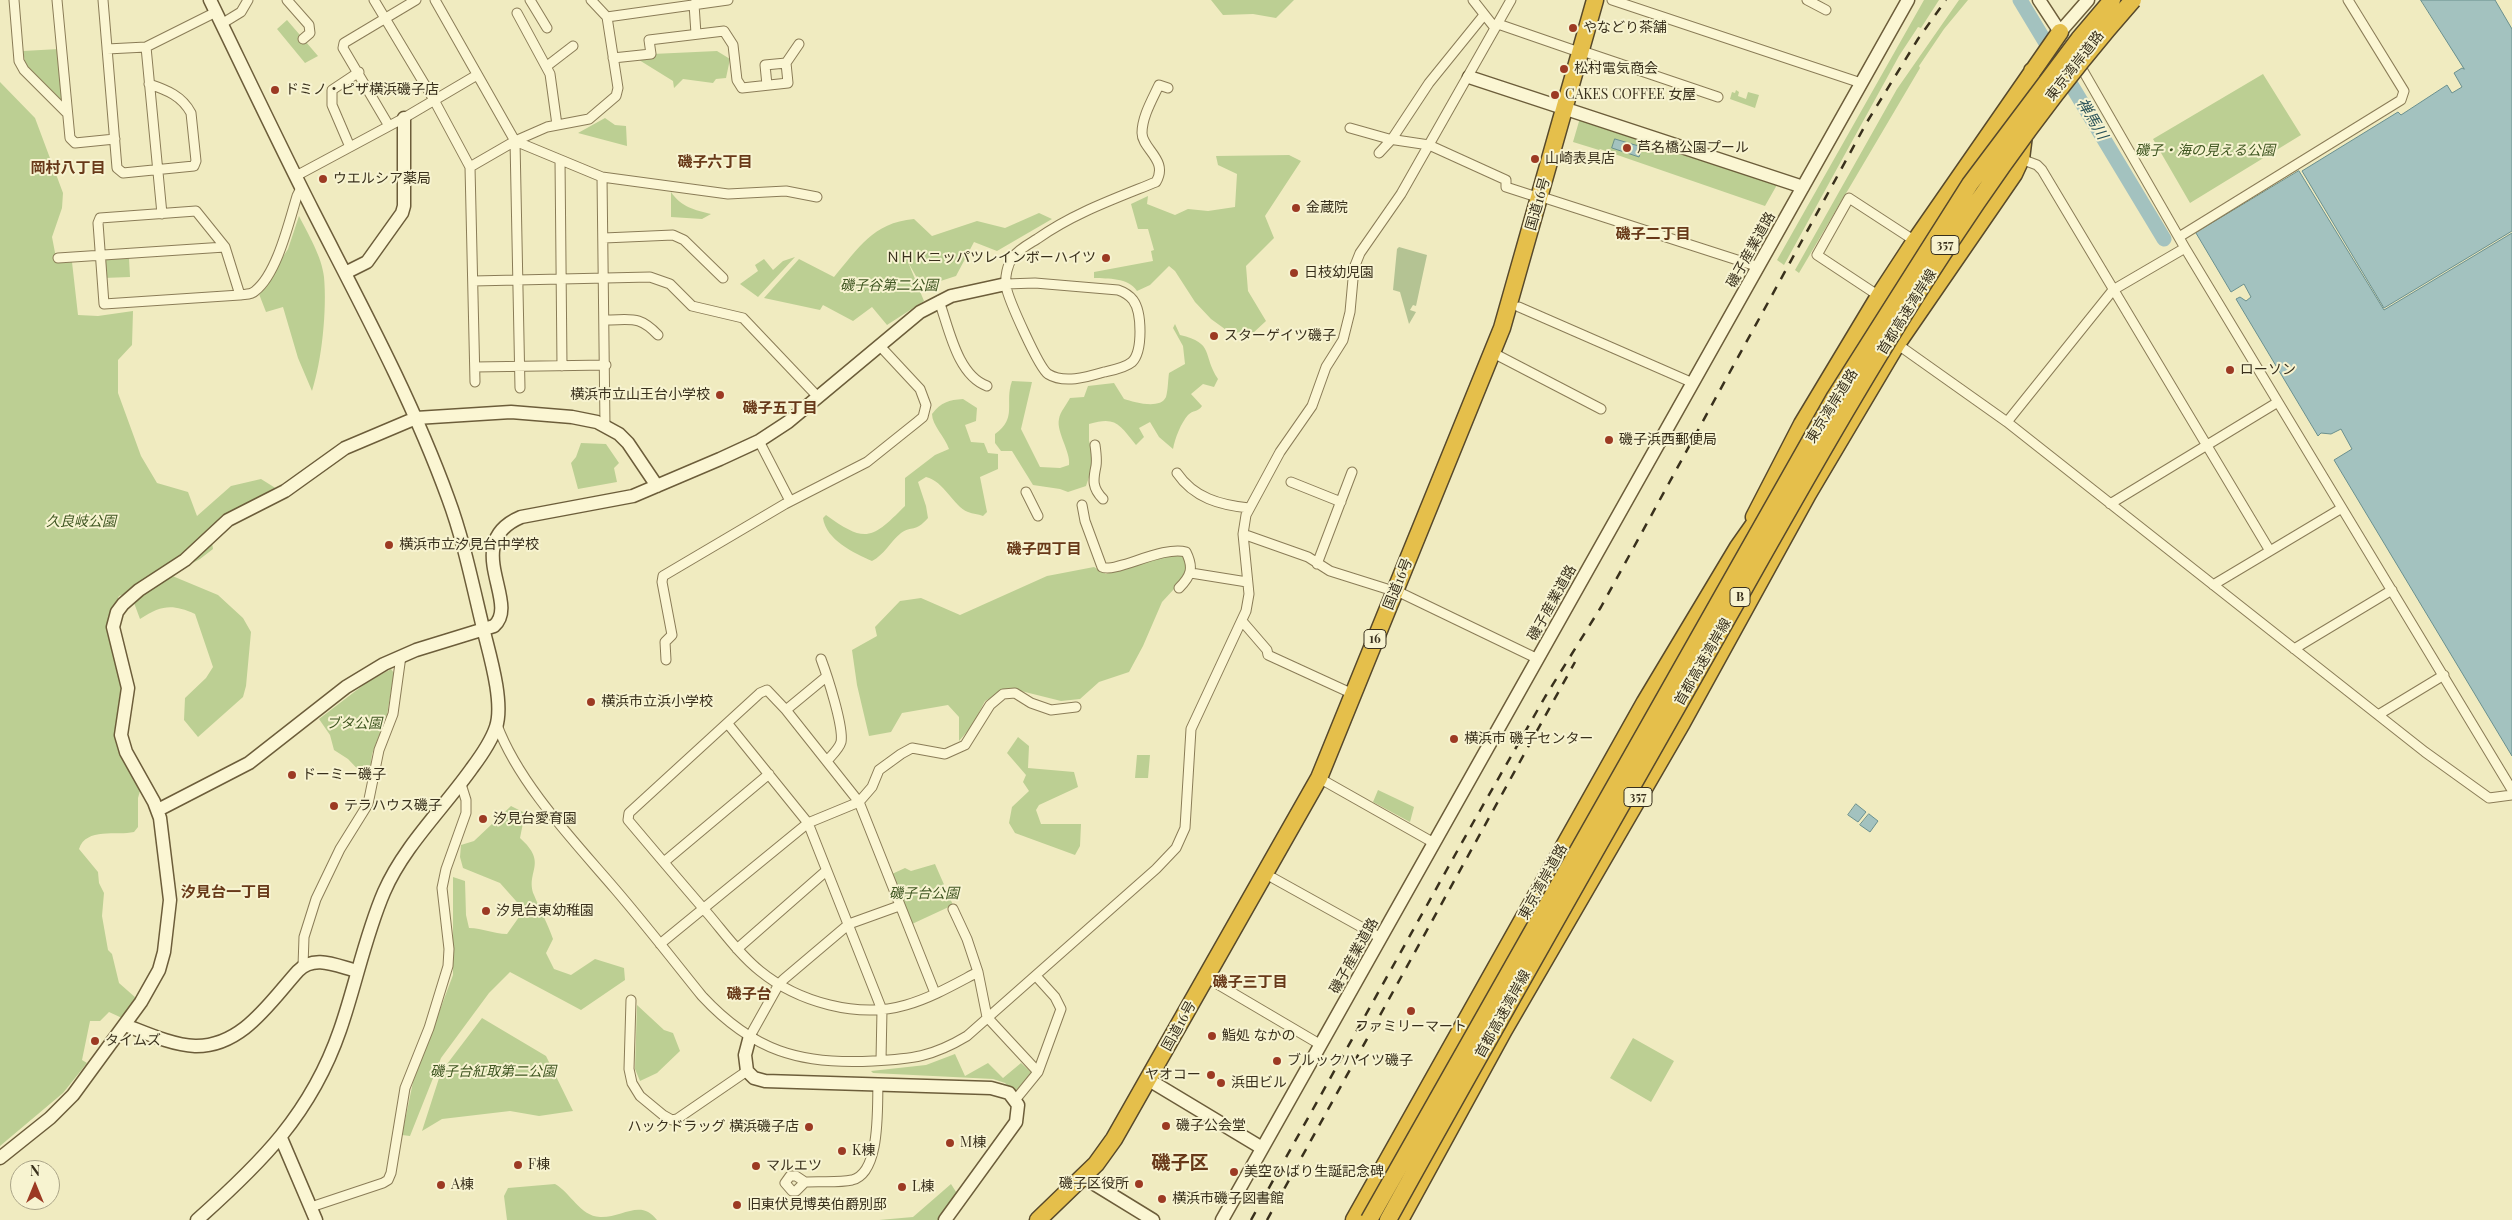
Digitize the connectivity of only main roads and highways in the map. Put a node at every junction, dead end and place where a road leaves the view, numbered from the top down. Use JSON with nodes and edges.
{"nodes":[{"id":1,"x":1595,"y":0,"type":"edge"},
{"id":2,"x":1603,"y":0,"type":"edge"},
{"id":3,"x":2112,"y":0,"type":"edge"},
{"id":4,"x":2116,"y":0,"type":"edge"},
{"id":5,"x":2129,"y":0,"type":"edge"},
{"id":6,"x":2134,"y":0,"type":"edge"},
{"id":7,"x":2060,"y":32,"type":"road end"},
{"id":8,"x":1584,"y":52,"type":"junction"},
{"id":9,"x":2032,"y":71,"type":"junction"},
{"id":10,"x":1946,"y":195,"type":"junction"},
{"id":11,"x":1544,"y":198,"type":"junction"},
{"id":12,"x":1984,"y":215,"type":"junction"},
{"id":13,"x":1738,"y":547,"type":"junction"},
{"id":14,"x":1771,"y":562,"type":"junction"},
{"id":15,"x":1399,"y":592,"type":"junction"},
{"id":16,"x":1323,"y":780,"type":"junction"},
{"id":17,"x":1434,"y":1079,"type":"junction"},
{"id":18,"x":1153,"y":1082,"type":"junction"},
{"id":19,"x":1467,"y":1098,"type":"junction"},
{"id":20,"x":1402,"y":1136,"type":"junction"},
{"id":21,"x":1435,"y":1156,"type":"junction"},
{"id":22,"x":1038,"y":1220,"type":"edge"},
{"id":23,"x":1051,"y":1220,"type":"edge"},
{"id":24,"x":1354,"y":1220,"type":"edge"},
{"id":25,"x":1368,"y":1220,"type":"edge"},
{"id":26,"x":1388,"y":1220,"type":"edge"},
{"id":27,"x":1400,"y":1220,"type":"edge"}],
"edges":[{"from":1,"to":8,"type":"highway","name":"国道16号","number":"16"},
{"from":2,"to":8,"type":"highway","name":"国道16号","number":"16"},
{"from":3,"to":25,"type":"highway","name":"首都高速湾岸線","number":"B","bridge":true},
{"from":4,"to":13,"type":"highway","name":"東京湾岸道路","number":"357","bridge":true},
{"from":5,"to":14,"type":"highway","name":"東京湾岸道路","number":"357","bridge":true},
{"from":6,"to":26,"type":"highway","name":"首都高速湾岸線","number":"B","bridge":true},
{"from":7,"to":9,"type":"highway","name":"東京湾岸道路","number":"357"},
{"from":8,"to":11,"type":"highway","name":"国道16号","number":"16"},
{"from":9,"to":10,"type":"highway","name":"東京湾岸道路","number":"357"},
{"from":9,"to":12,"type":"highway","name":"東京湾岸道路","number":"357"},
{"from":10,"to":12,"type":"highway","name":"東京湾岸道路","number":"357"},
{"from":10,"to":13,"type":"highway","name":"東京湾岸道路","number":"357"},
{"from":11,"to":15,"type":"highway","name":"国道16号","number":"16"},
{"from":11,"to":15,"type":"highway","name":"国道16号","number":"16"},
{"from":12,"to":14,"type":"highway","name":"東京湾岸道路","number":"357"},
{"from":13,"to":17,"type":"highway","name":"東京湾岸道路","number":"357"},
{"from":14,"to":19,"type":"highway","name":"東京湾岸道路","number":"357"},
{"from":15,"to":16,"type":"highway","name":"国道16号","number":"16"},
{"from":15,"to":16,"type":"highway","name":"国道16号","number":"16"},
{"from":16,"to":18,"type":"highway","name":"国道16号","number":"16"},
{"from":16,"to":18,"type":"highway","name":"国道16号","number":"16"},
{"from":17,"to":19,"type":"highway"},
{"from":17,"to":20,"type":"highway","name":"東京湾岸道路","number":"357"},
{"from":18,"to":22,"type":"highway","name":"国道16号","number":"16"},
{"from":18,"to":23,"type":"highway","name":"国道16号","number":"16"},
{"from":19,"to":21,"type":"highway","name":"東京湾岸道路","number":"357"},
{"from":20,"to":21,"type":"highway"},
{"from":20,"to":24,"type":"highway","name":"東京湾岸道路","number":"357"},
{"from":21,"to":27,"type":"highway","name":"東京湾岸道路","number":"357"}]}
